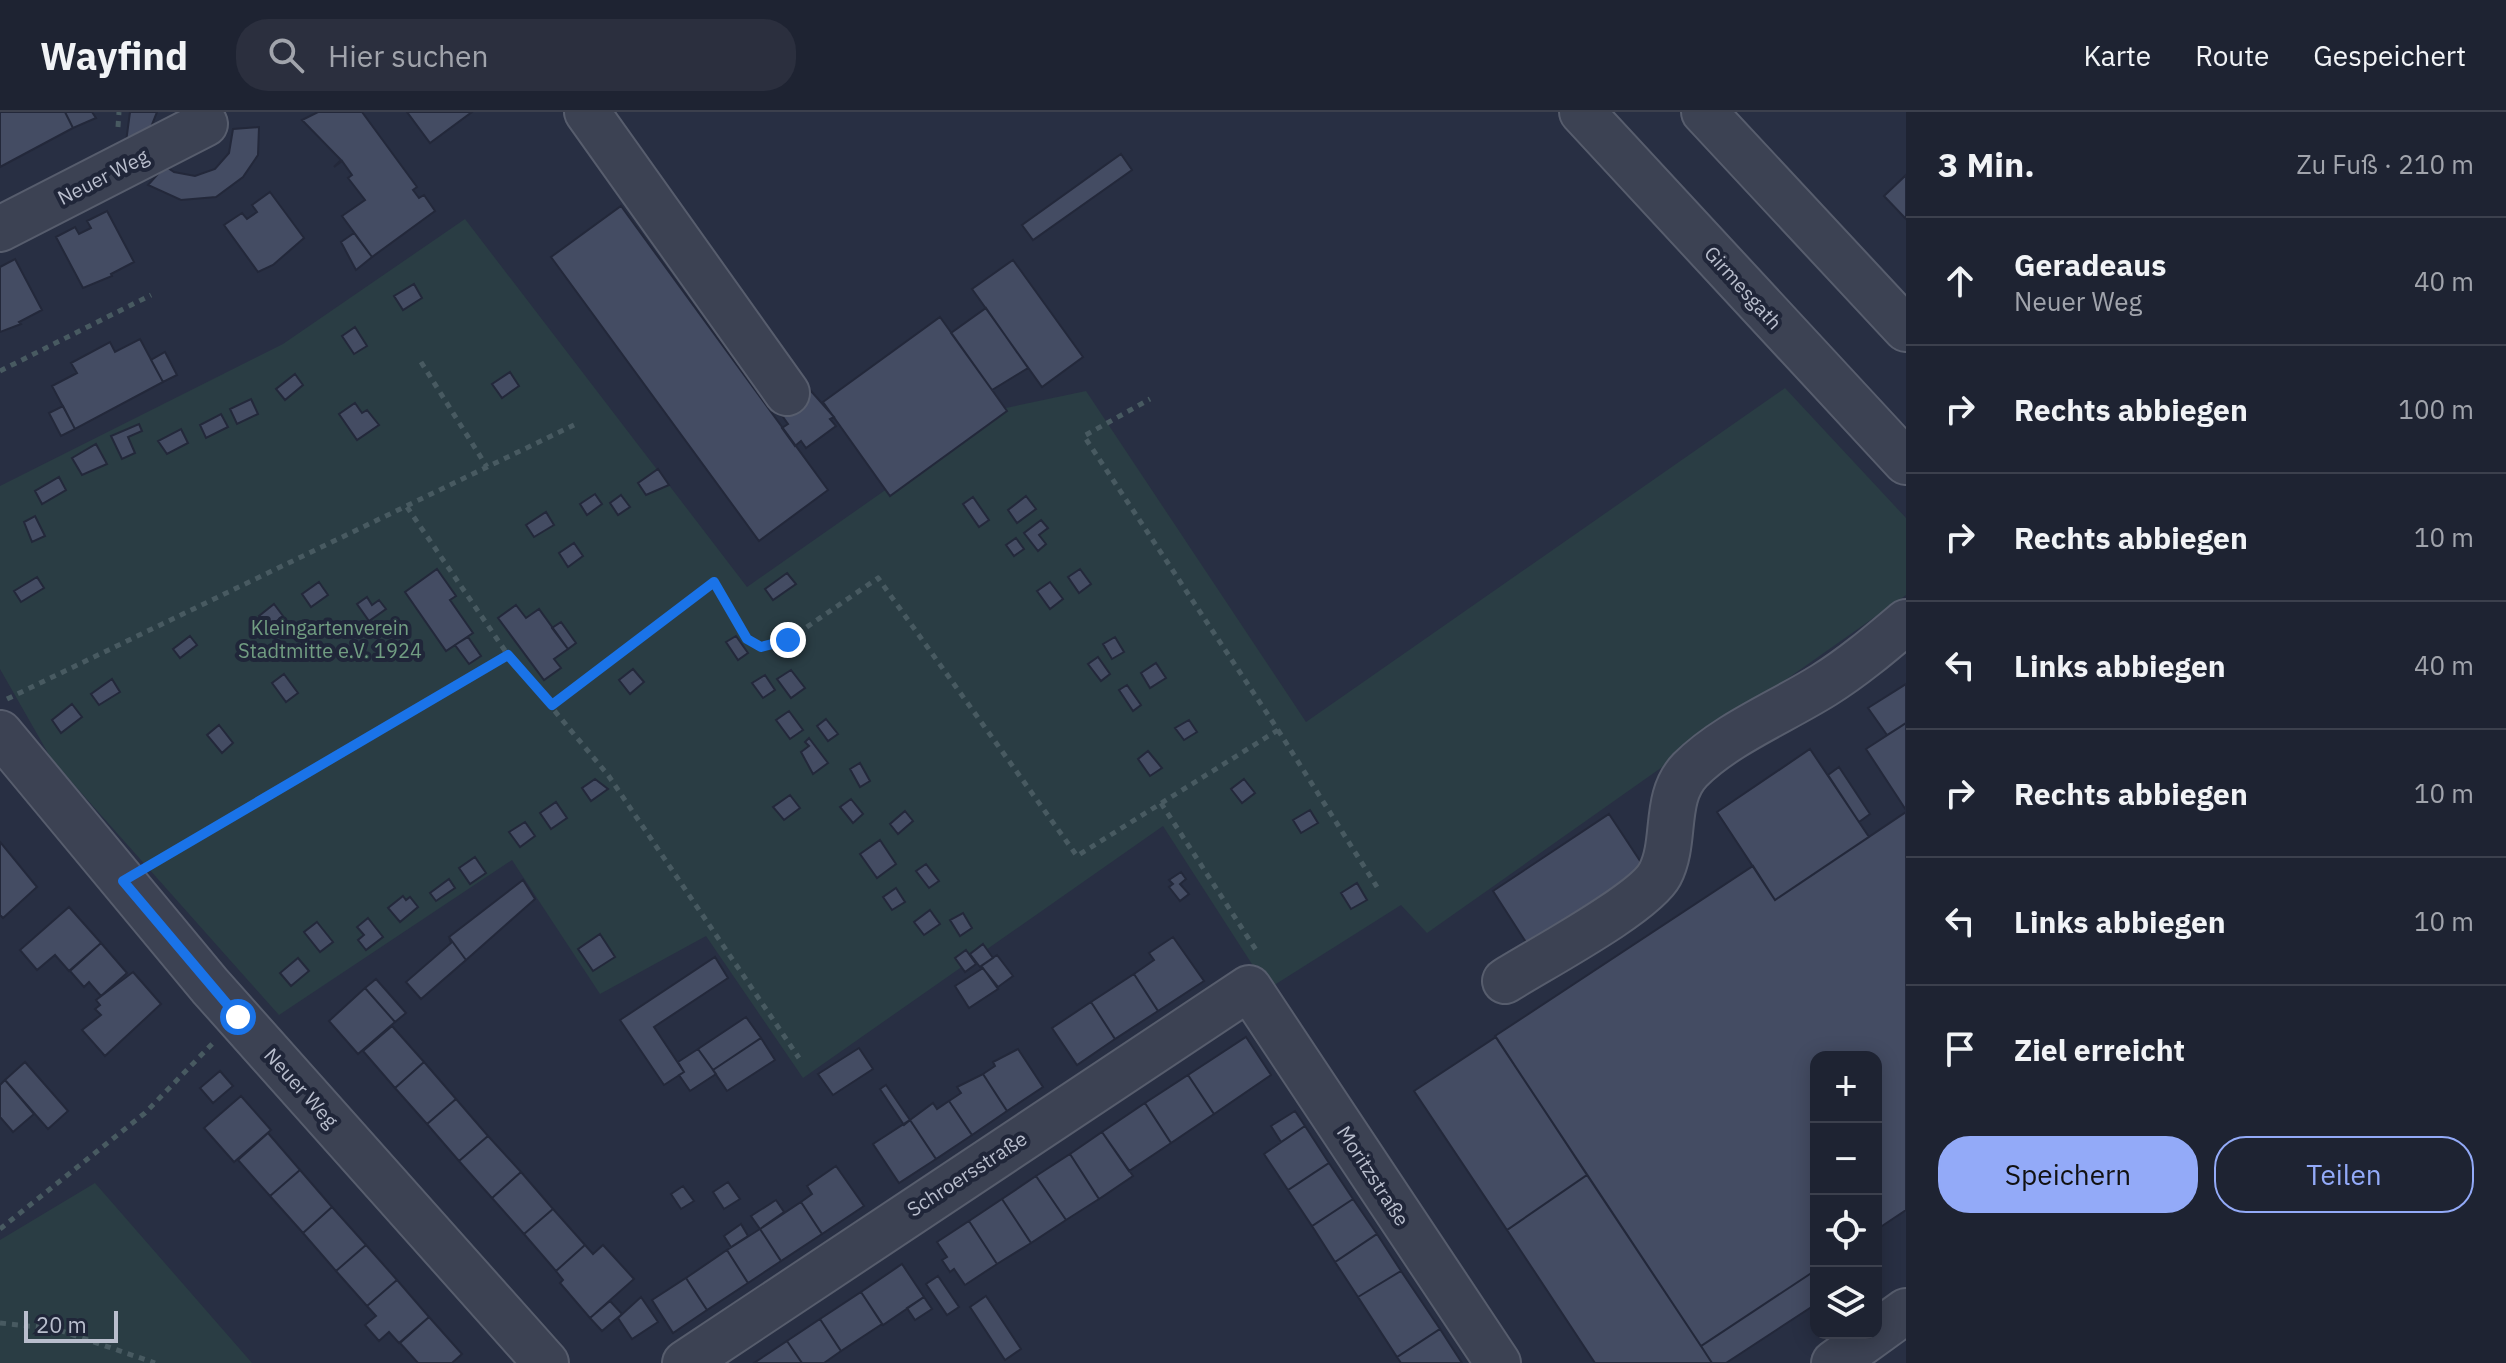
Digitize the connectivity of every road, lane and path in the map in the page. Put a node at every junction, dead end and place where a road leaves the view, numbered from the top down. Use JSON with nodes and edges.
{"nodes":[{"id":1,"x":587,"y":112,"type":"edge"},
{"id":2,"x":1582,"y":112,"type":"edge"},
{"id":3,"x":1704,"y":112,"type":"edge"},
{"id":4,"x":205,"y":124,"type":"dead end"},
{"id":5,"x":0,"y":229,"type":"edge"},
{"id":6,"x":151,"y":295,"type":"dead end"},
{"id":7,"x":1906,"y":329,"type":"edge"},
{"id":8,"x":421,"y":362,"type":"dead end"},
{"id":9,"x":0,"y":371,"type":"edge"},
{"id":10,"x":787,"y":393,"type":"dead end"},
{"id":11,"x":1150,"y":399,"type":"dead end"},
{"id":12,"x":574,"y":425,"type":"dead end"},
{"id":13,"x":1906,"y":462,"type":"edge"},
{"id":14,"x":487,"y":467,"type":"junction"},
{"id":15,"x":407,"y":507,"type":"junction"},
{"id":16,"x":1906,"y":622,"type":"edge"},
{"id":17,"x":508,"y":655,"type":"junction"},
{"id":18,"x":0,"y":704,"type":"edge"},
{"id":19,"x":552,"y":705,"type":"junction"},
{"id":20,"x":1278,"y":730,"type":"junction"},
{"id":21,"x":0,"y":733,"type":"edge"},
{"id":22,"x":1161,"y":803,"type":"junction"},
{"id":23,"x":123,"y":881,"type":"junction"},
{"id":24,"x":1377,"y":887,"type":"dead end"},
{"id":25,"x":1505,"y":981,"type":"dead end"},
{"id":26,"x":1249,"y":988,"type":"junction"},
{"id":27,"x":238,"y":1017,"type":"junction"},
{"id":28,"x":799,"y":1058,"type":"dead end"},
{"id":29,"x":0,"y":1229,"type":"edge"},
{"id":30,"x":1906,"y":1311,"type":"edge"},
{"id":31,"x":0,"y":1323,"type":"edge"},
{"id":32,"x":155,"y":1363,"type":"edge"},
{"id":33,"x":546,"y":1363,"type":"edge"},
{"id":34,"x":685,"y":1363,"type":"edge"},
{"id":35,"x":1498,"y":1363,"type":"edge"},
{"id":36,"x":1834,"y":1363,"type":"edge"}],
"edges":[{"from":1,"to":10,"type":"street"},
{"from":2,"to":13,"type":"street","name":"Girmesgath"},
{"from":3,"to":7,"type":"street"},
{"from":4,"to":5,"type":"street","name":"Neuer Weg"},
{"from":6,"to":9,"type":"path"},
{"from":8,"to":14,"type":"path"},
{"from":11,"to":20,"type":"path"},
{"from":12,"to":14,"type":"path"},
{"from":14,"to":15,"type":"path"},
{"from":15,"to":17,"type":"path"},
{"from":15,"to":18,"type":"path"},
{"from":16,"to":25,"type":"street"},
{"from":17,"to":19,"type":"path"},
{"from":17,"to":23,"type":"path"},
{"from":19,"to":22,"type":"path"},
{"from":19,"to":28,"type":"path"},
{"from":20,"to":22,"type":"path"},
{"from":20,"to":24,"type":"path"},
{"from":21,"to":23,"type":"street","name":"Neuer Weg"},
{"from":22,"to":26,"type":"path"},
{"from":23,"to":27,"type":"street","name":"Neuer Weg"},
{"from":26,"to":34,"type":"street","name":"Schroersstraße"},
{"from":26,"to":35,"type":"street","name":"Moritzstraße"},
{"from":27,"to":29,"type":"path"},
{"from":27,"to":33,"type":"street","name":"Neuer Weg"},
{"from":30,"to":36,"type":"street"},
{"from":31,"to":32,"type":"path"}]}
